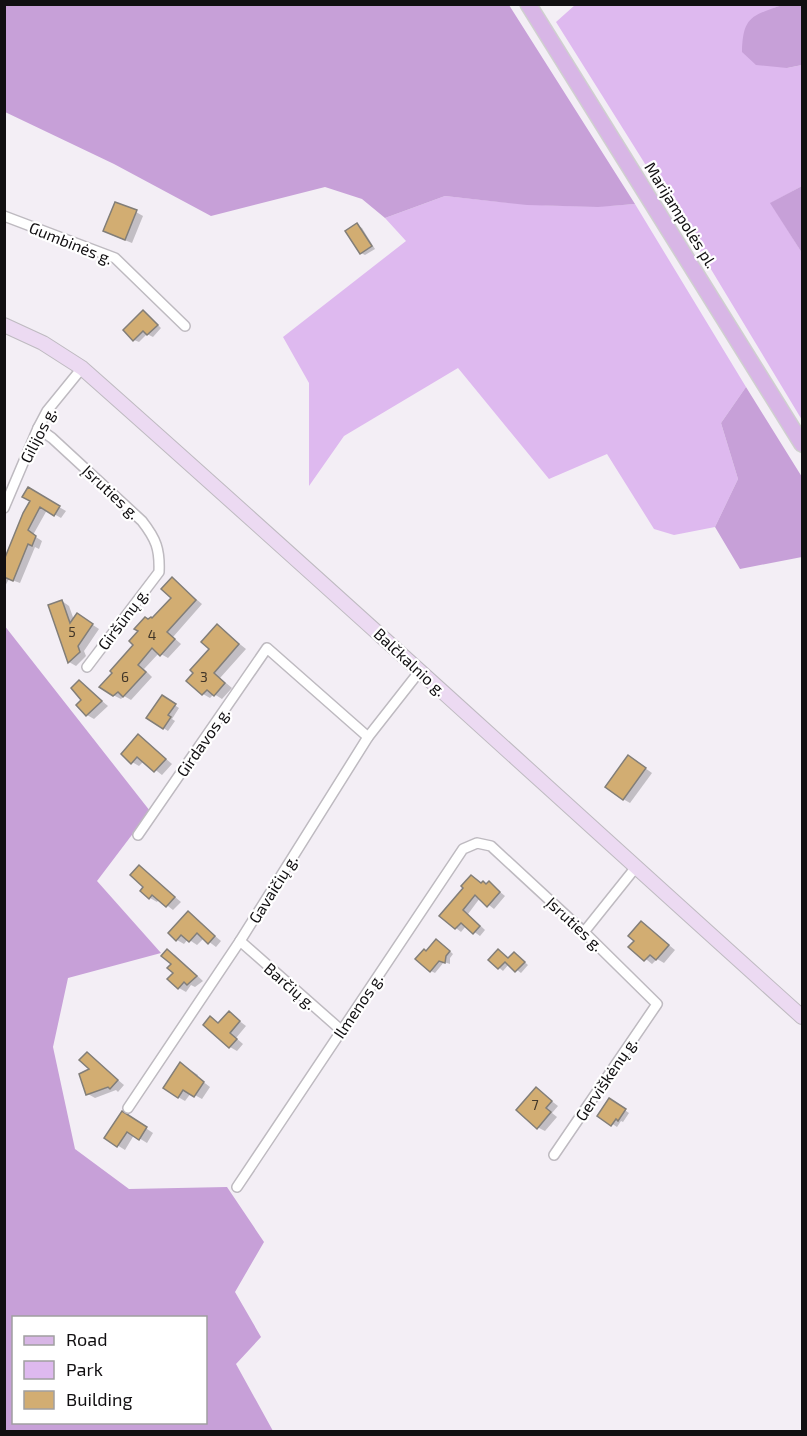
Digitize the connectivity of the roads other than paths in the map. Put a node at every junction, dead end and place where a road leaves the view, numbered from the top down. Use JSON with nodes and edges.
{"nodes":[{"id":1,"x":528,"y":4,"type":"edge"},
{"id":2,"x":4,"y":216,"type":"edge"},
{"id":3,"x":4,"y":325,"type":"edge"},
{"id":4,"x":185,"y":326,"type":"dead end"},
{"id":5,"x":82,"y":368,"type":"junction"},
{"id":6,"x":38,"y":428,"type":"junction"},
{"id":7,"x":802,"y":444,"type":"edge"},
{"id":8,"x":4,"y":508,"type":"edge"},
{"id":9,"x":159,"y":572,"type":"joint"},
{"id":10,"x":87,"y":667,"type":"dead end"},
{"id":11,"x":419,"y":672,"type":"junction"},
{"id":12,"x":369,"y":737,"type":"junction"},
{"id":13,"x":138,"y":835,"type":"dead end"},
{"id":14,"x":491,"y":846,"type":"joint"},
{"id":15,"x":636,"y":867,"type":"junction"},
{"id":16,"x":584,"y":932,"type":"junction"},
{"id":17,"x":240,"y":941,"type":"junction"},
{"id":18,"x":657,"y":1004,"type":"joint"},
{"id":19,"x":802,"y":1017,"type":"edge"},
{"id":20,"x":341,"y":1030,"type":"junction"},
{"id":21,"x":128,"y":1108,"type":"dead end"},
{"id":22,"x":554,"y":1155,"type":"dead end"},
{"id":23,"x":237,"y":1187,"type":"dead end"}],
"edges":[{"from":1,"to":7,"type":"main road","name":"Marijampolės pl."},
{"from":2,"to":4,"type":"street","name":"Gumbinės g."},
{"from":3,"to":5,"type":"street","name":"Balčkalnio g."},
{"from":5,"to":6,"type":"street","name":"Gilijos g."},
{"from":5,"to":11,"type":"street","name":"Balčkalnio g."},
{"from":6,"to":8,"type":"street","name":"Gilijos g."},
{"from":6,"to":9,"type":"street","name":"Įsruties g."},
{"from":9,"to":10,"type":"street","name":"Giršūnų g."},
{"from":11,"to":12,"type":"street","name":"Gavaičių g."},
{"from":11,"to":15,"type":"street","name":"Balčkalnio g."},
{"from":12,"to":13,"type":"street","name":"Girdavos g."},
{"from":12,"to":17,"type":"street","name":"Gavaičių g."},
{"from":14,"to":16,"type":"street","name":"Įsruties g."},
{"from":14,"to":20,"type":"street","name":"Ilmenos g."},
{"from":15,"to":16,"type":"street"},
{"from":15,"to":19,"type":"street","name":"Balčkalnio g."},
{"from":16,"to":18,"type":"street","name":"Įsruties g."},
{"from":17,"to":20,"type":"street","name":"Barčių g."},
{"from":17,"to":21,"type":"street","name":"Gavaičių g."},
{"from":18,"to":22,"type":"street","name":"Gerviškėnų g."},
{"from":20,"to":23,"type":"street","name":"Ilmenos g."}]}
